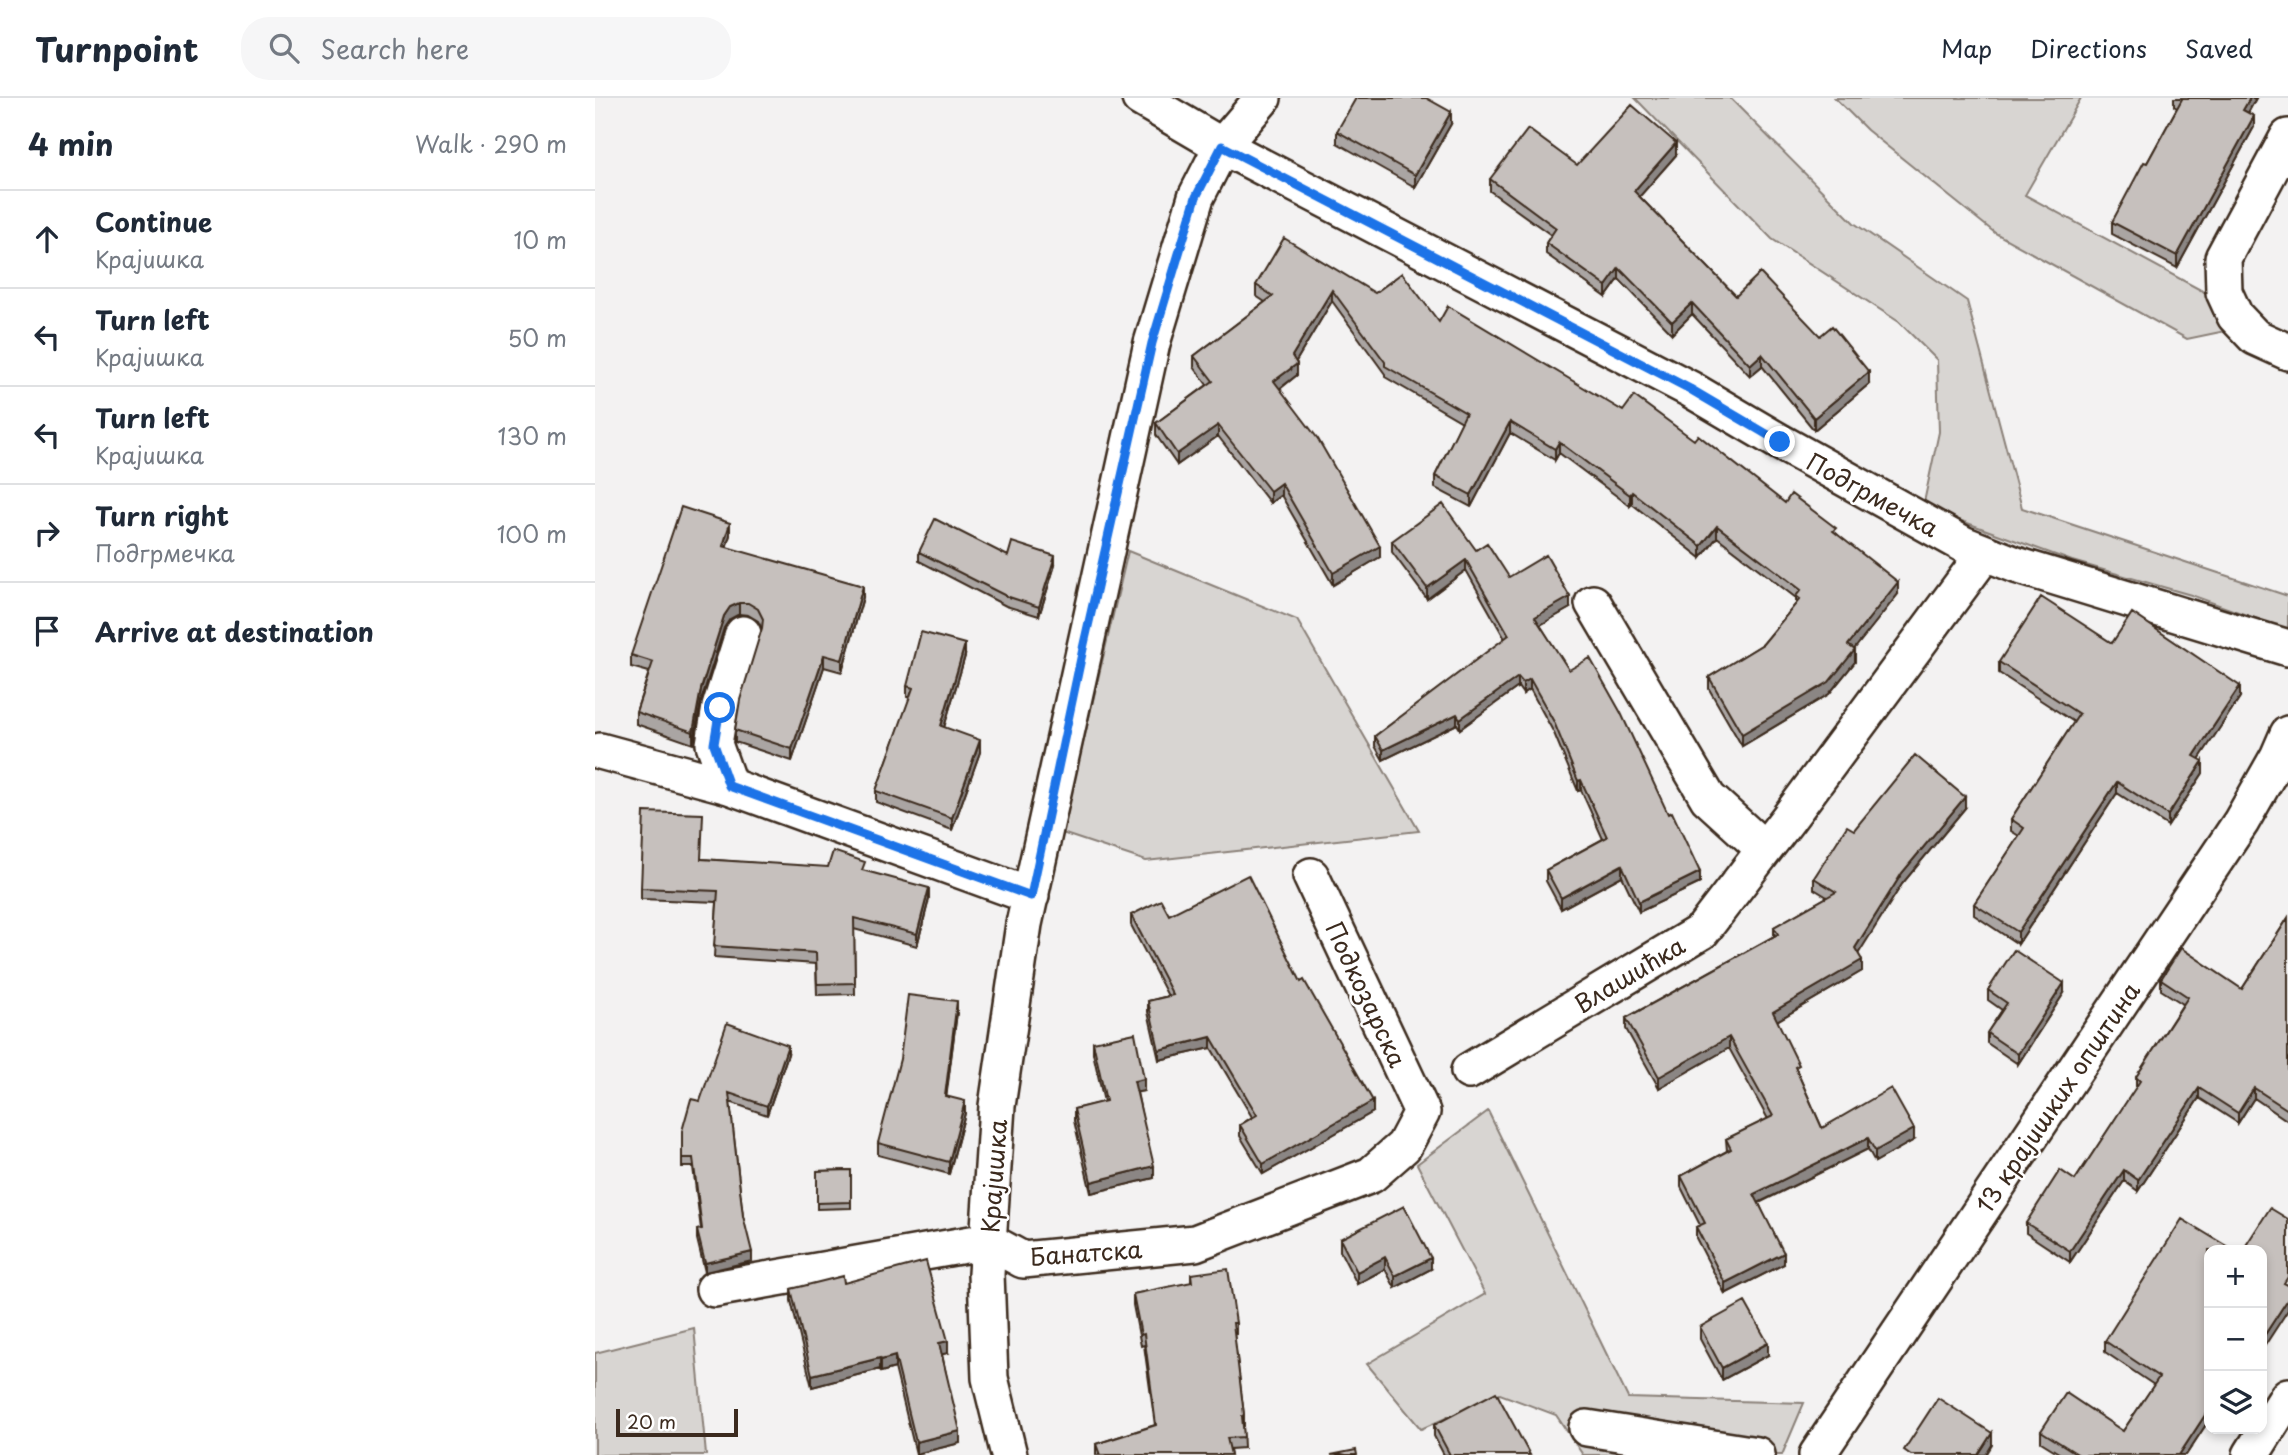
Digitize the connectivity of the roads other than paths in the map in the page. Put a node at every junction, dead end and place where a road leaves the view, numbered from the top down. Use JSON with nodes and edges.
{"nodes":[{"id":1,"x":1140,"y":98,"type":"edge"},
{"id":2,"x":1262,"y":98,"type":"edge"},
{"id":3,"x":2288,"y":137,"type":"edge"},
{"id":4,"x":1222,"y":146,"type":"junction"},
{"id":5,"x":2288,"y":352,"type":"edge"},
{"id":6,"x":1985,"y":553,"type":"junction"},
{"id":7,"x":1593,"y":603,"type":"dead end"},
{"id":8,"x":743,"y":634,"type":"dead end"},
{"id":9,"x":2288,"y":648,"type":"edge"},
{"id":10,"x":2288,"y":734,"type":"edge"},
{"id":11,"x":600,"y":751,"type":"dead end"},
{"id":12,"x":729,"y":786,"type":"junction"},
{"id":13,"x":1764,"y":849,"type":"junction"},
{"id":14,"x":1311,"y":876,"type":"dead end"},
{"id":15,"x":1031,"y":896,"type":"junction"},
{"id":16,"x":1469,"y":1071,"type":"dead end"},
{"id":17,"x":1422,"y":1112,"type":"joint"},
{"id":18,"x":988,"y":1241,"type":"junction"},
{"id":19,"x":714,"y":1289,"type":"dead end"},
{"id":20,"x":2288,"y":1396,"type":"edge"},
{"id":21,"x":1587,"y":1428,"type":"dead end"},
{"id":22,"x":1009,"y":1455,"type":"edge"},
{"id":23,"x":1757,"y":1455,"type":"edge"},
{"id":24,"x":1817,"y":1455,"type":"edge"},
{"id":25,"x":2251,"y":1455,"type":"edge"}],
"edges":[{"from":1,"to":4,"type":"street","name":"Подгрмечка"},
{"from":2,"to":4,"type":"street","name":"Крајишка"},
{"from":3,"to":5,"type":"street"},
{"from":4,"to":6,"type":"street","name":"Подгрмечка"},
{"from":4,"to":15,"type":"street","name":"Крајишка"},
{"from":6,"to":9,"type":"street","name":"Подгрмечка"},
{"from":6,"to":13,"type":"street","name":"Влашићка"},
{"from":7,"to":13,"type":"street"},
{"from":8,"to":12,"type":"street"},
{"from":10,"to":24,"type":"street","name":"13 крајишких општина"},
{"from":11,"to":12,"type":"street"},
{"from":12,"to":15,"type":"street"},
{"from":13,"to":16,"type":"street","name":"Влашићка"},
{"from":14,"to":17,"type":"street","name":"Подкозарска"},
{"from":15,"to":18,"type":"street","name":"Крајишка"},
{"from":17,"to":18,"type":"street","name":"Банатска"},
{"from":18,"to":19,"type":"street"},
{"from":18,"to":22,"type":"street","name":"Крајишка"},
{"from":20,"to":25,"type":"street"},
{"from":21,"to":23,"type":"street"}]}
